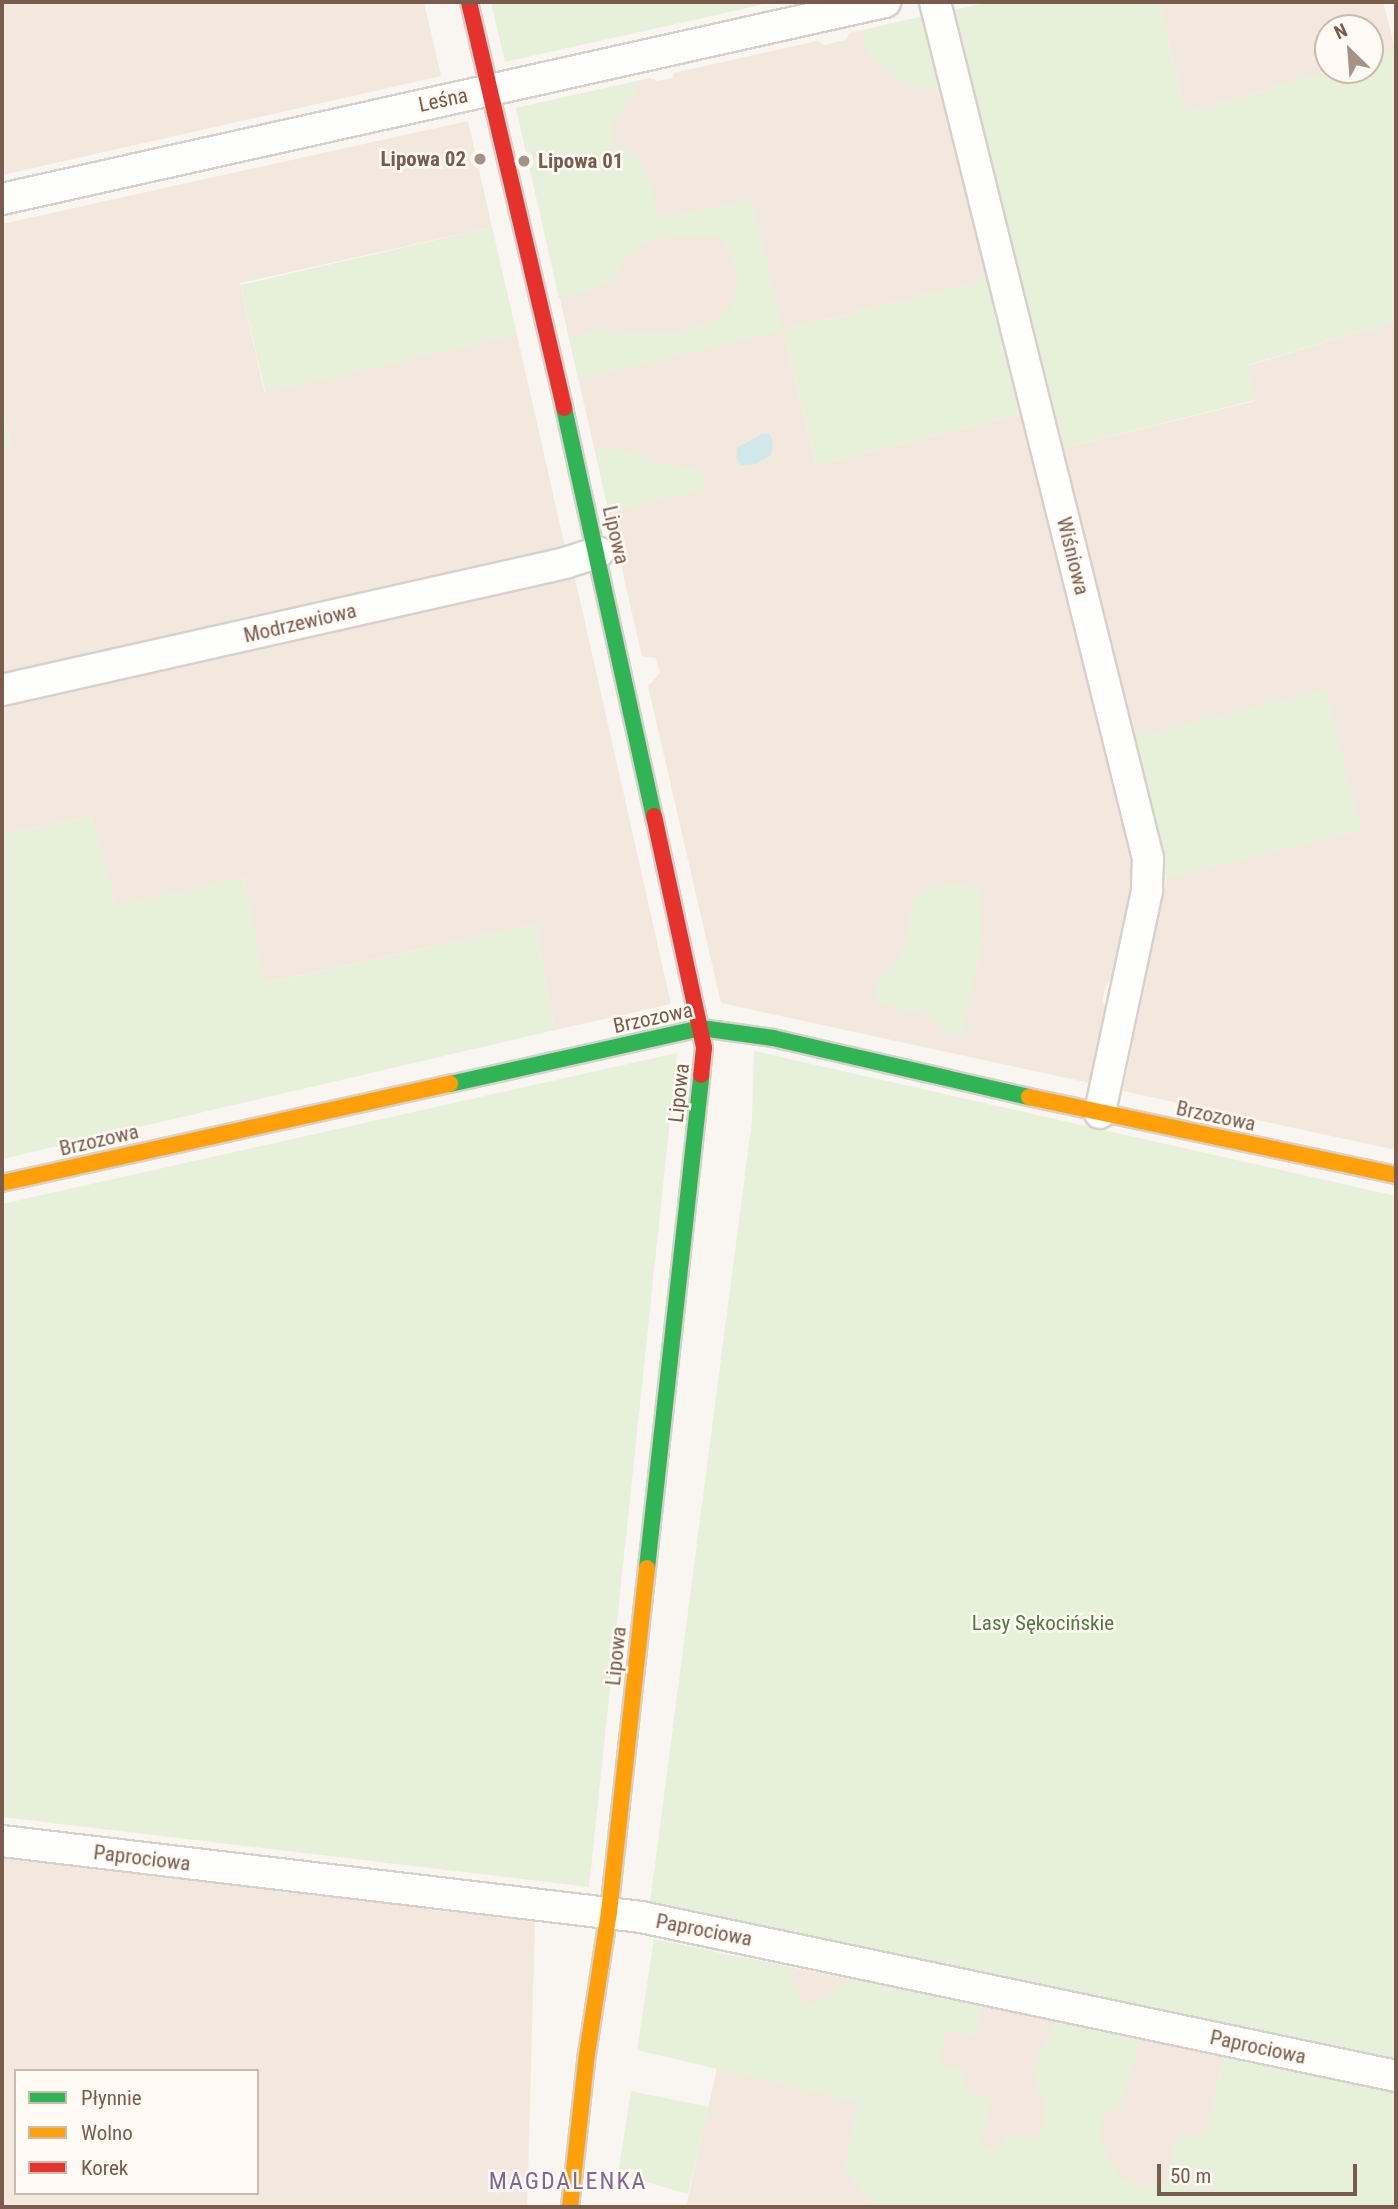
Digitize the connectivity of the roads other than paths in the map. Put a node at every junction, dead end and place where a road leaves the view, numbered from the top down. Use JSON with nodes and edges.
{"nodes":[{"id":1,"x":468,"y":2,"type":"edge"},
{"id":2,"x":885,"y":2,"type":"edge"},
{"id":3,"x":935,"y":2,"type":"edge"},
{"id":4,"x":489,"y":90,"type":"junction"},
{"id":5,"x":2,"y":199,"type":"edge"},
{"id":6,"x":598,"y":552,"type":"junction"},
{"id":7,"x":2,"y":690,"type":"edge"},
{"id":8,"x":701,"y":1028,"type":"junction"},
{"id":9,"x":1100,"y":1113,"type":"junction"},
{"id":10,"x":1396,"y":1175,"type":"edge"},
{"id":11,"x":2,"y":1183,"type":"edge"},
{"id":12,"x":2,"y":1841,"type":"edge"},
{"id":13,"x":609,"y":1912,"type":"junction"},
{"id":14,"x":1396,"y":2076,"type":"edge"},
{"id":15,"x":570,"y":2207,"type":"edge"}],
"edges":[{"from":1,"to":4,"type":"street","name":"Lipowa"},
{"from":2,"to":4,"type":"street","name":"Leśna"},
{"from":3,"to":9,"type":"street","name":"Wiśniowa"},
{"from":4,"to":5,"type":"street","name":"Leśna"},
{"from":4,"to":6,"type":"street","name":"Lipowa"},
{"from":6,"to":7,"type":"street","name":"Modrzewiowa"},
{"from":6,"to":8,"type":"street","name":"Lipowa"},
{"from":8,"to":9,"type":"street","name":"Brzozowa"},
{"from":8,"to":11,"type":"street","name":"Brzozowa"},
{"from":8,"to":13,"type":"street","name":"Lipowa"},
{"from":9,"to":10,"type":"street","name":"Brzozowa"},
{"from":12,"to":13,"type":"street","name":"Paprociowa"},
{"from":13,"to":14,"type":"street","name":"Paprociowa"},
{"from":13,"to":15,"type":"street","name":"Lipowa"}]}
